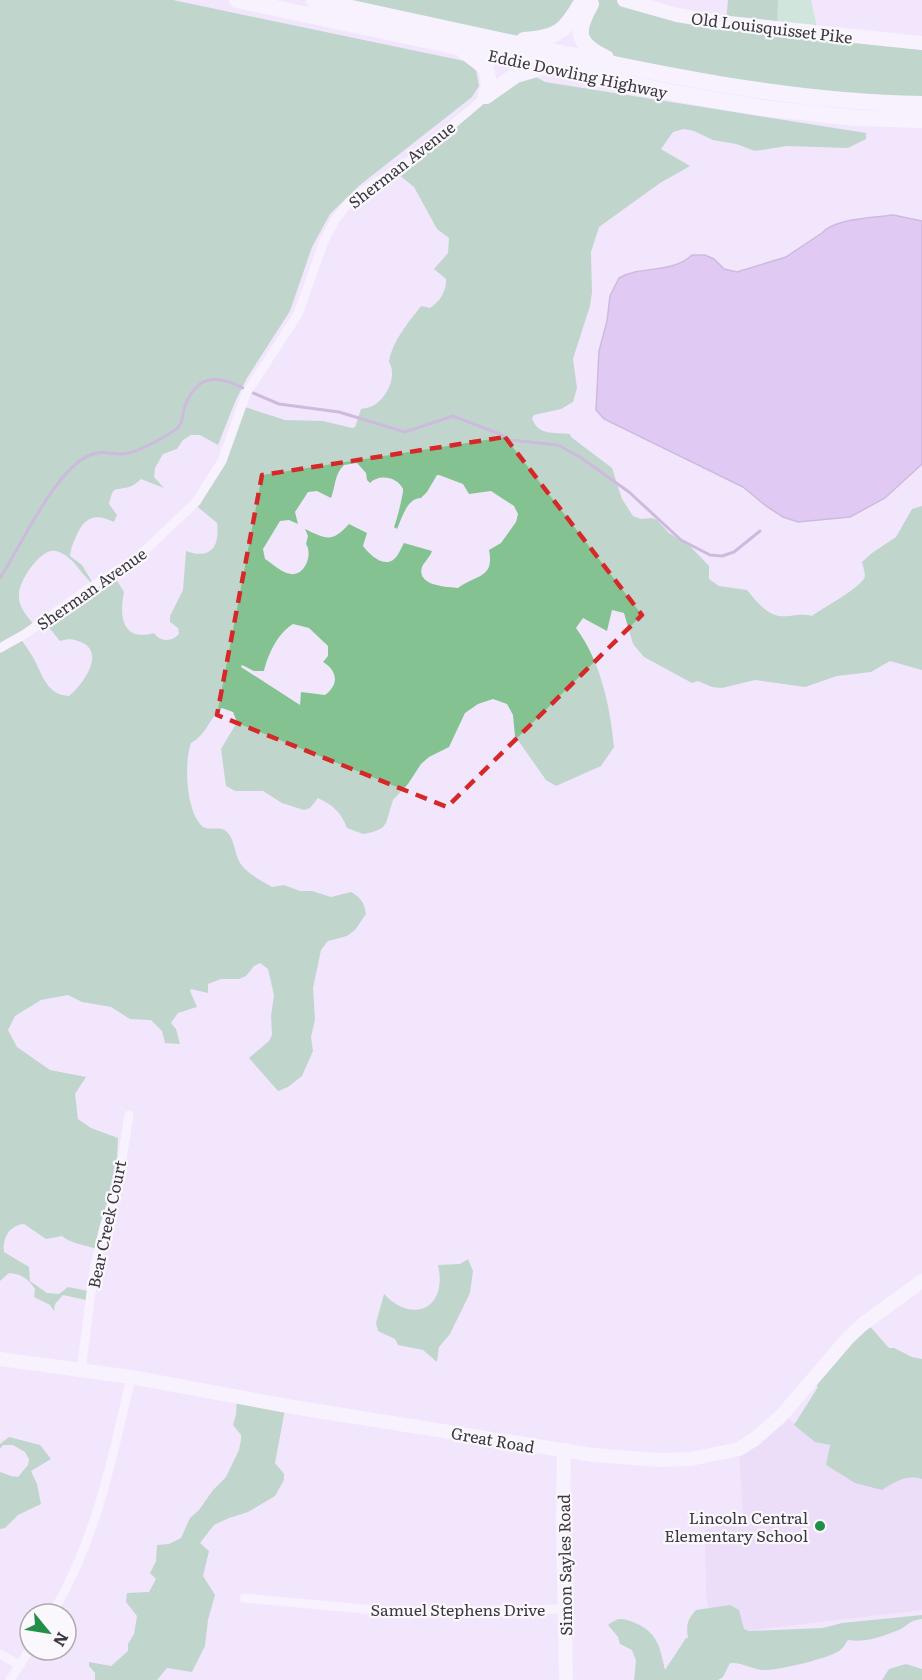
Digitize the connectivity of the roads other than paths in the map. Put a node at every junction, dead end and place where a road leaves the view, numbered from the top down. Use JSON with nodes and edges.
{"nodes":[{"id":1,"x":237,"y":0,"type":"edge"},
{"id":2,"x":314,"y":0,"type":"edge"},
{"id":3,"x":606,"y":0,"type":"edge"},
{"id":4,"x":624,"y":0,"type":"edge"},
{"id":5,"x":589,"y":3,"type":"edge"},
{"id":6,"x":506,"y":42,"type":"junction"},
{"id":7,"x":922,"y":43,"type":"edge"},
{"id":8,"x":461,"y":48,"type":"junction"},
{"id":9,"x":545,"y":66,"type":"junction"},
{"id":10,"x":623,"y":66,"type":"junction"},
{"id":11,"x":486,"y":96,"type":"junction"},
{"id":12,"x":922,"y":104,"type":"edge"},
{"id":13,"x":922,"y":120,"type":"edge"},
{"id":14,"x":0,"y":648,"type":"edge"},
{"id":15,"x":129,"y":1115,"type":"dead end"},
{"id":16,"x":922,"y":1281,"type":"edge"},
{"id":17,"x":0,"y":1359,"type":"edge"},
{"id":18,"x":81,"y":1370,"type":"junction"},
{"id":19,"x":132,"y":1377,"type":"junction"},
{"id":20,"x":564,"y":1450,"type":"junction"},
{"id":21,"x":244,"y":1598,"type":"dead end"},
{"id":22,"x":59,"y":1602,"type":"edge"},
{"id":23,"x":564,"y":1609,"type":"junction"},
{"id":24,"x":0,"y":1654,"type":"edge"},
{"id":25,"x":21,"y":1662,"type":"edge"},
{"id":26,"x":19,"y":1665,"type":"junction"},
{"id":27,"x":10,"y":1680,"type":"edge"},
{"id":28,"x":566,"y":1680,"type":"edge"}],
"edges":[{"from":1,"to":8,"type":"highway","name":"Eddie Dowling Highway"},
{"from":2,"to":6,"type":"highway","name":"Eddie Dowling Highway"},
{"from":3,"to":5,"type":"highway"},
{"from":4,"to":7,"type":"street","name":"Old Louisquisset Pike"},
{"from":5,"to":6,"type":"highway"},
{"from":5,"to":10,"type":"highway"},
{"from":6,"to":10,"type":"highway","name":"Eddie Dowling Highway"},
{"from":8,"to":9,"type":"highway","name":"Eddie Dowling Highway"},
{"from":8,"to":11,"type":"highway"},
{"from":9,"to":11,"type":"highway"},
{"from":9,"to":13,"type":"highway","name":"Eddie Dowling Highway"},
{"from":10,"to":12,"type":"highway","name":"Eddie Dowling Highway"},
{"from":11,"to":14,"type":"street","name":"Sherman Avenue"},
{"from":15,"to":18,"type":"street","name":"Bear Creek Court"},
{"from":16,"to":20,"type":"street","name":"Great Road"},
{"from":17,"to":18,"type":"street","name":"Great Road"},
{"from":18,"to":19,"type":"street","name":"Great Road"},
{"from":19,"to":20,"type":"street","name":"Great Road"},
{"from":19,"to":22,"type":"street"},
{"from":20,"to":23,"type":"street","name":"Simon Sayles Road"},
{"from":21,"to":23,"type":"street","name":"Samuel Stephens Drive"},
{"from":23,"to":28,"type":"street","name":"Simon Sayles Road"},
{"from":24,"to":26,"type":"street"},
{"from":25,"to":26,"type":"street"},
{"from":26,"to":27,"type":"street"}]}
